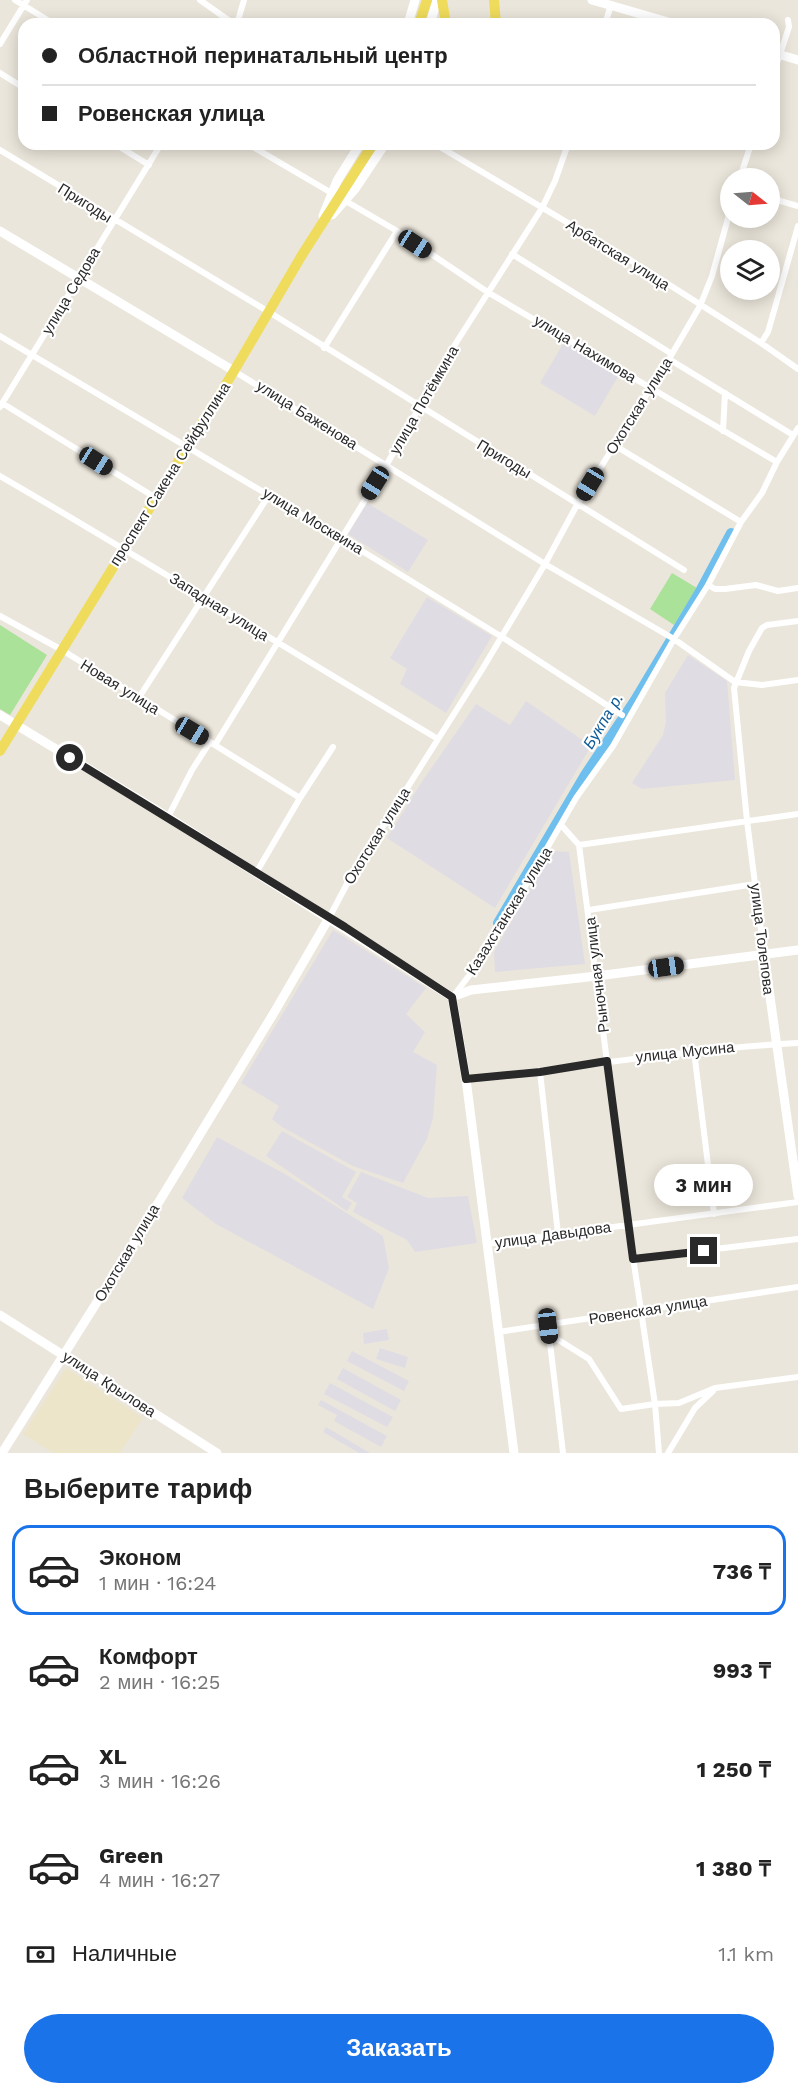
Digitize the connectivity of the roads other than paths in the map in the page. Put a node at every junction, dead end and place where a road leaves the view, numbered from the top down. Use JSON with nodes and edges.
{"nodes":[{"id":1,"x":15,"y":0,"type":"edge"},
{"id":2,"x":200,"y":0,"type":"edge"},
{"id":3,"x":244,"y":0,"type":"edge"},
{"id":4,"x":415,"y":0,"type":"edge"},
{"id":5,"x":427,"y":0,"type":"edge"},
{"id":6,"x":439,"y":0,"type":"edge"},
{"id":7,"x":494,"y":0,"type":"edge"},
{"id":8,"x":592,"y":0,"type":"edge"},
{"id":9,"x":25,"y":3,"type":"edge"},
{"id":10,"x":611,"y":5,"type":"junction"},
{"id":11,"x":46,"y":18,"type":"edge"},
{"id":12,"x":226,"y":18,"type":"edge"},
{"id":13,"x":237,"y":18,"type":"edge"},
{"id":14,"x":410,"y":18,"type":"edge"},
{"id":15,"x":421,"y":18,"type":"edge"},
{"id":16,"x":432,"y":18,"type":"edge"},
{"id":17,"x":444,"y":18,"type":"edge"},
{"id":18,"x":496,"y":18,"type":"edge"},
{"id":19,"x":607,"y":18,"type":"edge"},
{"id":20,"x":655,"y":18,"type":"edge"},
{"id":21,"x":788,"y":20,"type":"dead end"},
{"id":22,"x":0,"y":44,"type":"edge"},
{"id":23,"x":780,"y":47,"type":"edge"},
{"id":24,"x":780,"y":55,"type":"edge"},
{"id":25,"x":798,"y":60,"type":"edge"},
{"id":26,"x":0,"y":73,"type":"edge"},
{"id":27,"x":18,"y":84,"type":"edge"},
{"id":28,"x":0,"y":150,"type":"edge"},
{"id":29,"x":125,"y":150,"type":"edge"},
{"id":30,"x":158,"y":150,"type":"edge"},
{"id":31,"x":258,"y":150,"type":"edge"},
{"id":32,"x":358,"y":150,"type":"edge"},
{"id":33,"x":369,"y":150,"type":"edge"},
{"id":34,"x":380,"y":150,"type":"edge"},
{"id":35,"x":445,"y":150,"type":"edge"},
{"id":36,"x":566,"y":150,"type":"edge"},
{"id":37,"x":749,"y":150,"type":"edge"},
{"id":38,"x":149,"y":165,"type":"junction"},
{"id":39,"x":743,"y":168,"type":"edge"},
{"id":40,"x":339,"y":197,"type":"junction"},
{"id":41,"x":780,"y":201,"type":"edge"},
{"id":42,"x":798,"y":206,"type":"edge"},
{"id":43,"x":542,"y":208,"type":"junction"},
{"id":44,"x":114,"y":220,"type":"junction"},
{"id":45,"x":798,"y":226,"type":"edge"},
{"id":46,"x":725,"y":228,"type":"edge"},
{"id":47,"x":0,"y":231,"type":"edge"},
{"id":48,"x":397,"y":231,"type":"junction"},
{"id":49,"x":796,"y":241,"type":"edge"},
{"id":50,"x":512,"y":254,"type":"junction"},
{"id":51,"x":79,"y":278,"type":"junction"},
{"id":52,"x":489,"y":292,"type":"junction"},
{"id":53,"x":700,"y":306,"type":"junction"},
{"id":54,"x":269,"y":312,"type":"junction"},
{"id":55,"x":0,"y":336,"type":"edge"},
{"id":56,"x":761,"y":343,"type":"junction"},
{"id":57,"x":324,"y":348,"type":"junction"},
{"id":58,"x":32,"y":355,"type":"junction"},
{"id":59,"x":671,"y":357,"type":"junction"},
{"id":60,"x":798,"y":369,"type":"edge"},
{"id":61,"x":234,"y":371,"type":"junction"},
{"id":62,"x":651,"y":388,"type":"junction"},
{"id":63,"x":724,"y":393,"type":"junction"},
{"id":64,"x":1,"y":405,"type":"edge"},
{"id":65,"x":420,"y":407,"type":"junction"},
{"id":66,"x":798,"y":428,"type":"edge"},
{"id":67,"x":723,"y":431,"type":"junction"},
{"id":68,"x":793,"y":435,"type":"junction"},
{"id":69,"x":614,"y":445,"type":"junction"},
{"id":70,"x":187,"y":447,"type":"junction"},
{"id":71,"x":777,"y":462,"type":"junction"},
{"id":72,"x":387,"y":464,"type":"junction"},
{"id":73,"x":0,"y":476,"type":"edge"},
{"id":74,"x":269,"y":495,"type":"junction"},
{"id":75,"x":156,"y":498,"type":"junction"},
{"id":76,"x":578,"y":503,"type":"junction"},
{"id":77,"x":741,"y":522,"type":"junction"},
{"id":78,"x":341,"y":538,"type":"junction"},
{"id":79,"x":125,"y":548,"type":"junction"},
{"id":80,"x":545,"y":564,"type":"junction"},
{"id":81,"x":684,"y":570,"type":"dead end"},
{"id":82,"x":708,"y":585,"type":"junction"},
{"id":83,"x":798,"y":588,"type":"edge"},
{"id":84,"x":202,"y":597,"type":"junction"},
{"id":85,"x":0,"y":616,"type":"edge"},
{"id":86,"x":798,"y":621,"type":"edge"},
{"id":87,"x":502,"y":637,"type":"junction"},
{"id":88,"x":674,"y":639,"type":"junction"},
{"id":89,"x":276,"y":643,"type":"junction"},
{"id":90,"x":62,"y":650,"type":"junction"},
{"id":91,"x":798,"y":680,"type":"edge"},
{"id":92,"x":735,"y":682,"type":"junction"},
{"id":93,"x":138,"y":699,"type":"junction"},
{"id":94,"x":622,"y":715,"type":"dead end"},
{"id":95,"x":0,"y":716,"type":"edge"},
{"id":96,"x":16,"y":725,"type":"junction"},
{"id":97,"x":438,"y":739,"type":"junction"},
{"id":98,"x":212,"y":743,"type":"junction"},
{"id":99,"x":333,"y":747,"type":"dead end"},
{"id":100,"x":0,"y":750,"type":"edge"},
{"id":101,"x":300,"y":798,"type":"junction"},
{"id":102,"x":798,"y":814,"type":"edge"},
{"id":103,"x":168,"y":817,"type":"junction"},
{"id":104,"x":747,"y":821,"type":"junction"},
{"id":105,"x":562,"y":826,"type":"junction"},
{"id":106,"x":579,"y":845,"type":"junction"},
{"id":107,"x":256,"y":873,"type":"junction"},
{"id":108,"x":755,"y":884,"type":"junction"},
{"id":109,"x":589,"y":910,"type":"junction"},
{"id":110,"x":329,"y":918,"type":"junction"},
{"id":111,"x":798,"y":950,"type":"edge"},
{"id":112,"x":764,"y":954,"type":"junction"},
{"id":113,"x":597,"y":976,"type":"junction"},
{"id":114,"x":452,"y":997,"type":"junction"},
{"id":115,"x":798,"y":1042,"type":"edge"},
{"id":116,"x":775,"y":1044,"type":"junction"},
{"id":117,"x":694,"y":1051,"type":"junction"},
{"id":118,"x":607,"y":1061,"type":"junction"},
{"id":119,"x":540,"y":1072,"type":"junction"},
{"id":120,"x":466,"y":1079,"type":"junction"},
{"id":121,"x":798,"y":1196,"type":"edge"},
{"id":122,"x":798,"y":1202,"type":"edge"},
{"id":123,"x":714,"y":1214,"type":"junction"},
{"id":124,"x":628,"y":1224,"type":"junction"},
{"id":125,"x":558,"y":1234,"type":"junction"},
{"id":126,"x":798,"y":1239,"type":"edge"},
{"id":127,"x":487,"y":1244,"type":"junction"},
{"id":128,"x":633,"y":1259,"type":"junction"},
{"id":129,"x":798,"y":1287,"type":"edge"},
{"id":130,"x":642,"y":1311,"type":"junction"},
{"id":131,"x":0,"y":1315,"type":"edge"},
{"id":132,"x":548,"y":1326,"type":"junction"},
{"id":133,"x":498,"y":1332,"type":"junction"},
{"id":134,"x":65,"y":1356,"type":"junction"},
{"id":135,"x":798,"y":1377,"type":"edge"},
{"id":136,"x":715,"y":1388,"type":"junction"},
{"id":137,"x":655,"y":1404,"type":"junction"},
{"id":138,"x":2,"y":1453,"type":"edge"},
{"id":139,"x":217,"y":1453,"type":"edge"},
{"id":140,"x":514,"y":1453,"type":"edge"},
{"id":141,"x":563,"y":1453,"type":"edge"},
{"id":142,"x":659,"y":1453,"type":"edge"},
{"id":143,"x":668,"y":1453,"type":"edge"}],
"edges":[{"from":1,"to":9,"type":"street"},
{"from":2,"to":12,"type":"street"},
{"from":3,"to":13,"type":"street"},
{"from":4,"to":14,"type":"street"},
{"from":5,"to":15,"type":"main road"},
{"from":6,"to":16,"type":"street"},
{"from":6,"to":17,"type":"main road"},
{"from":7,"to":18,"type":"main road"},
{"from":8,"to":10,"type":"street"},
{"from":9,"to":11,"type":"street"},
{"from":9,"to":22,"type":"street"},
{"from":10,"to":19,"type":"street"},
{"from":10,"to":20,"type":"street"},
{"from":21,"to":23,"type":"street"},
{"from":24,"to":25,"type":"street"},
{"from":26,"to":27,"type":"street"},
{"from":28,"to":44,"type":"street","name":"Пригоды"},
{"from":29,"to":38,"type":"street"},
{"from":30,"to":38,"type":"street","name":"улица Седова"},
{"from":31,"to":40,"type":"street","name":"улица Нахимова"},
{"from":32,"to":40,"type":"street"},
{"from":33,"to":40,"type":"main road","name":"проспект Сакена Сейфуллина"},
{"from":34,"to":40,"type":"street"},
{"from":35,"to":43,"type":"street","name":"Арбатская улица"},
{"from":36,"to":43,"type":"street","name":"улица Потёмкина"},
{"from":37,"to":39,"type":"street"},
{"from":38,"to":44,"type":"street","name":"улица Седова"},
{"from":40,"to":48,"type":"street","name":"улица Нахимова"},
{"from":40,"to":54,"type":"main road","name":"проспект Сакена Сейфуллина"},
{"from":41,"to":42,"type":"street"},
{"from":43,"to":50,"type":"street","name":"улица Потёмкина"},
{"from":43,"to":53,"type":"street","name":"Арбатская улица"},
{"from":44,"to":51,"type":"street","name":"улица Седова"},
{"from":44,"to":54,"type":"street","name":"Пригоды"},
{"from":45,"to":49,"type":"street"},
{"from":46,"to":53,"type":"street","name":"Охотская улица"},
{"from":47,"to":51,"type":"street","name":"улица Баженова"},
{"from":48,"to":52,"type":"street","name":"улица Нахимова"},
{"from":48,"to":57,"type":"street"},
{"from":49,"to":56,"type":"street"},
{"from":50,"to":52,"type":"street","name":"улица Потёмкина"},
{"from":50,"to":59,"type":"street"},
{"from":51,"to":58,"type":"street","name":"улица Седова"},
{"from":51,"to":61,"type":"street","name":"улица Баженова"},
{"from":52,"to":62,"type":"street","name":"улица Нахимова"},
{"from":52,"to":65,"type":"street","name":"улица Потёмкина"},
{"from":53,"to":56,"type":"street","name":"Арбатская улица"},
{"from":53,"to":59,"type":"street","name":"Охотская улица"},
{"from":54,"to":57,"type":"street","name":"Пригоды"},
{"from":54,"to":61,"type":"main road","name":"проспект Сакена Сейфуллина"},
{"from":55,"to":58,"type":"street","name":"улица Москвина"},
{"from":56,"to":60,"type":"street","name":"Арбатская улица"},
{"from":57,"to":65,"type":"street","name":"Пригоды"},
{"from":58,"to":64,"type":"street","name":"улица Седова"},
{"from":58,"to":70,"type":"street","name":"улица Москвина"},
{"from":59,"to":62,"type":"street","name":"Охотская улица"},
{"from":59,"to":63,"type":"street"},
{"from":61,"to":70,"type":"main road","name":"проспект Сакена Сейфуллина"},
{"from":61,"to":72,"type":"street","name":"улица Баженова"},
{"from":62,"to":67,"type":"street","name":"улица Нахимова"},
{"from":62,"to":69,"type":"street","name":"Охотская улица"},
{"from":63,"to":67,"type":"street"},
{"from":63,"to":68,"type":"street"},
{"from":64,"to":75,"type":"street"},
{"from":65,"to":72,"type":"street","name":"улица Потёмкина"},
{"from":65,"to":76,"type":"street","name":"Пригоды"},
{"from":66,"to":68,"type":"street","name":"Казахстанская улица"},
{"from":67,"to":71,"type":"street","name":"улица Нахимова"},
{"from":68,"to":71,"type":"street","name":"Казахстанская улица"},
{"from":69,"to":76,"type":"street","name":"Охотская улица"},
{"from":69,"to":77,"type":"street"},
{"from":70,"to":74,"type":"street","name":"улица Москвина"},
{"from":70,"to":75,"type":"main road","name":"проспект Сакена Сейфуллина"},
{"from":71,"to":77,"type":"street","name":"Казахстанская улица"},
{"from":72,"to":78,"type":"street","name":"улица Потёмкина"},
{"from":72,"to":80,"type":"street","name":"улица Баженова"},
{"from":73,"to":79,"type":"street","name":"Западная улица"},
{"from":74,"to":78,"type":"street","name":"улица Москвина"},
{"from":74,"to":84,"type":"street"},
{"from":75,"to":79,"type":"main road","name":"проспект Сакена Сейфуллина"},
{"from":76,"to":80,"type":"street","name":"Охотская улица"},
{"from":76,"to":81,"type":"street","name":"Пригоды"},
{"from":77,"to":82,"type":"street","name":"Казахстанская улица"},
{"from":78,"to":87,"type":"street","name":"улица Москвина"},
{"from":78,"to":89,"type":"street","name":"улица Потёмкина"},
{"from":79,"to":84,"type":"street","name":"Западная улица"},
{"from":79,"to":90,"type":"main road","name":"проспект Сакена Сейфуллина"},
{"from":80,"to":87,"type":"street","name":"Охотская улица"},
{"from":80,"to":88,"type":"street","name":"улица Баженова"},
{"from":82,"to":83,"type":"street"},
{"from":82,"to":88,"type":"street","name":"Казахстанская улица"},
{"from":84,"to":89,"type":"street","name":"Западная улица"},
{"from":84,"to":93,"type":"street"},
{"from":85,"to":90,"type":"street","name":"Новая улица"},
{"from":86,"to":92,"type":"street"},
{"from":87,"to":94,"type":"street","name":"улица Москвина"},
{"from":87,"to":97,"type":"street","name":"Охотская улица"},
{"from":88,"to":92,"type":"street","name":"улица Баженова"},
{"from":88,"to":105,"type":"street","name":"Казахстанская улица"},
{"from":89,"to":97,"type":"street","name":"Западная улица"},
{"from":89,"to":98,"type":"street","name":"улица Потёмкина"},
{"from":90,"to":93,"type":"street","name":"Новая улица"},
{"from":90,"to":96,"type":"main road","name":"проспект Сакена Сейфуллина"},
{"from":91,"to":92,"type":"street"},
{"from":92,"to":104,"type":"street","name":"улица Толепова"},
{"from":93,"to":98,"type":"street","name":"Новая улица"},
{"from":95,"to":96,"type":"street"},
{"from":96,"to":100,"type":"main road","name":"проспект Сакена Сейфуллина"},
{"from":96,"to":103,"type":"street"},
{"from":97,"to":110,"type":"street","name":"Охотская улица"},
{"from":98,"to":101,"type":"street","name":"Новая улица"},
{"from":98,"to":103,"type":"street","name":"улица Потёмкина"},
{"from":99,"to":101,"type":"street"},
{"from":101,"to":107,"type":"street"},
{"from":102,"to":104,"type":"street"},
{"from":103,"to":107,"type":"street"},
{"from":104,"to":106,"type":"street"},
{"from":104,"to":108,"type":"street","name":"улица Толепова"},
{"from":105,"to":106,"type":"street"},
{"from":105,"to":114,"type":"street","name":"Казахстанская улица"},
{"from":106,"to":109,"type":"street","name":"Рыночная улица"},
{"from":107,"to":110,"type":"street"},
{"from":108,"to":109,"type":"street"},
{"from":108,"to":112,"type":"street","name":"улица Толепова"},
{"from":109,"to":113,"type":"street","name":"Рыночная улица"},
{"from":110,"to":114,"type":"street"},
{"from":110,"to":134,"type":"street","name":"Охотская улица"},
{"from":111,"to":112,"type":"street"},
{"from":112,"to":113,"type":"street"},
{"from":112,"to":116,"type":"street","name":"улица Толепова"},
{"from":113,"to":114,"type":"street"},
{"from":113,"to":118,"type":"street","name":"Рыночная улица"},
{"from":114,"to":120,"type":"street"},
{"from":115,"to":116,"type":"street","name":"улица Мусина"},
{"from":116,"to":117,"type":"street","name":"улица Мусина"},
{"from":116,"to":121,"type":"street","name":"улица Толепова"},
{"from":117,"to":118,"type":"street","name":"улица Мусина"},
{"from":117,"to":123,"type":"street"},
{"from":118,"to":119,"type":"street","name":"улица Мусина"},
{"from":118,"to":124,"type":"street","name":"Рыночная улица"},
{"from":119,"to":120,"type":"street","name":"улица Мусина"},
{"from":119,"to":125,"type":"street"},
{"from":120,"to":127,"type":"street"},
{"from":122,"to":123,"type":"street","name":"улица Давыдова"},
{"from":123,"to":124,"type":"street","name":"улица Давыдова"},
{"from":124,"to":125,"type":"street","name":"улица Давыдова"},
{"from":124,"to":128,"type":"street","name":"Рыночная улица"},
{"from":125,"to":127,"type":"street","name":"улица Давыдова"},
{"from":126,"to":128,"type":"street"},
{"from":127,"to":133,"type":"street"},
{"from":128,"to":130,"type":"street","name":"Рыночная улица"},
{"from":129,"to":130,"type":"street","name":"Ровенская улица"},
{"from":130,"to":132,"type":"street","name":"Ровенская улица"},
{"from":130,"to":137,"type":"street","name":"Рыночная улица"},
{"from":131,"to":134,"type":"street","name":"улица Крылова"},
{"from":132,"to":133,"type":"street","name":"Ровенская улица"},
{"from":132,"to":137,"type":"street"},
{"from":132,"to":141,"type":"street"},
{"from":133,"to":140,"type":"street"},
{"from":134,"to":138,"type":"street","name":"Охотская улица"},
{"from":134,"to":139,"type":"street","name":"улица Крылова"},
{"from":135,"to":136,"type":"street"},
{"from":136,"to":137,"type":"street"},
{"from":136,"to":143,"type":"street"},
{"from":137,"to":142,"type":"street","name":"Рыночная улица"}]}
